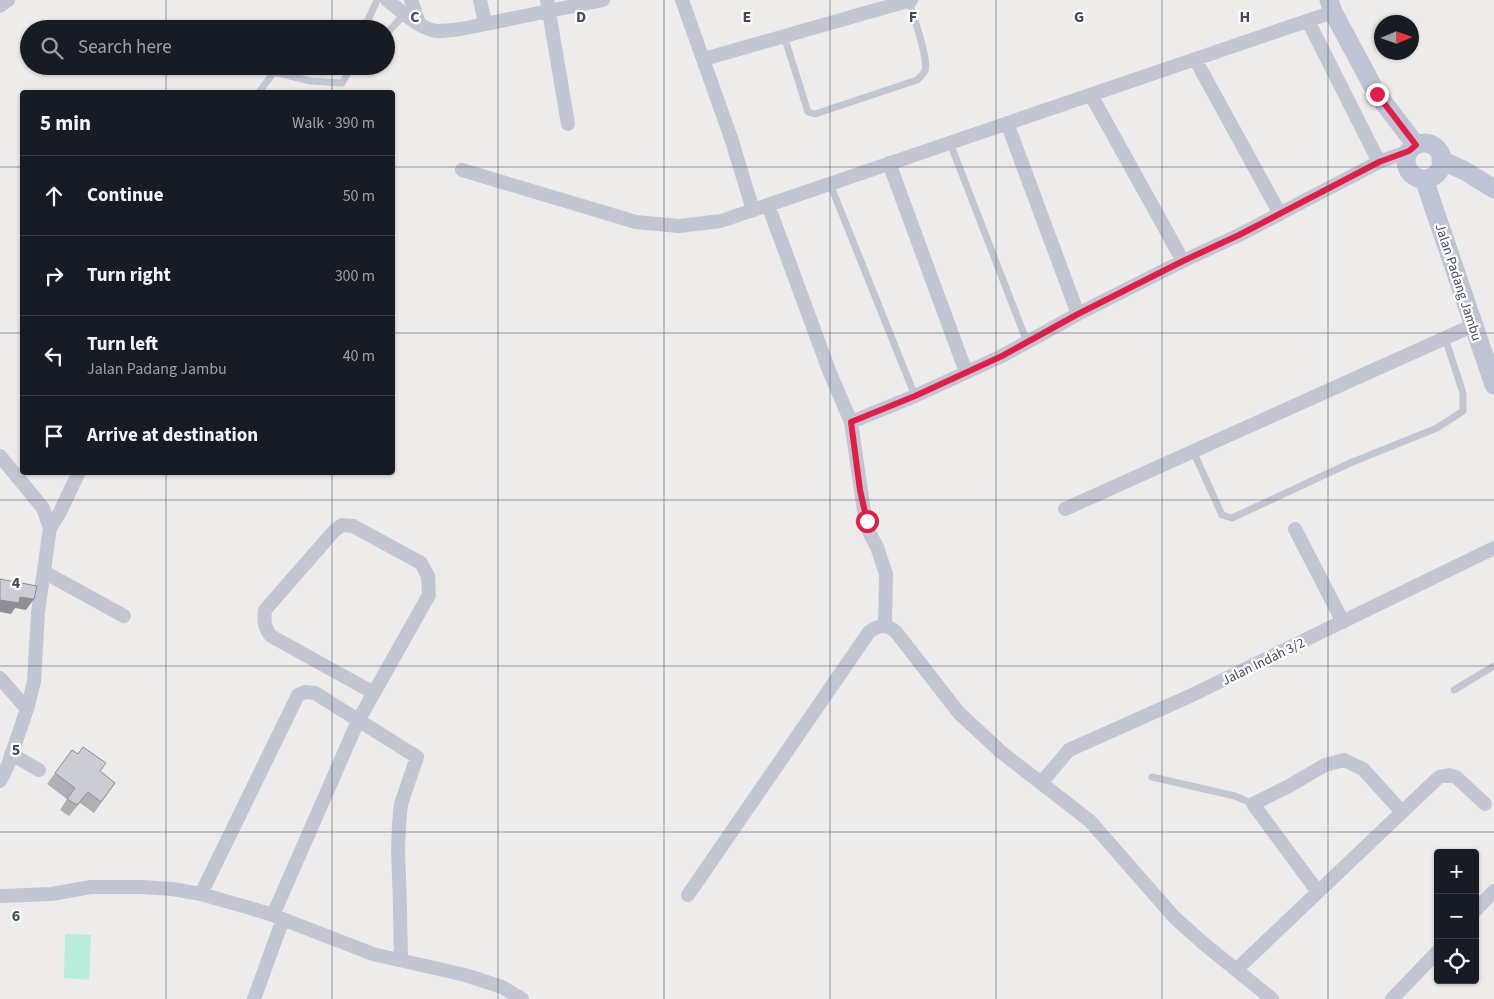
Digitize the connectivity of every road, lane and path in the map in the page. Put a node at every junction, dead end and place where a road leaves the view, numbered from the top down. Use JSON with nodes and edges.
{"nodes":[{"id":1,"x":8,"y":0,"type":"edge"},
{"id":2,"x":377,"y":0,"type":"edge"},
{"id":3,"x":387,"y":0,"type":"edge"},
{"id":4,"x":411,"y":0,"type":"edge"},
{"id":5,"x":480,"y":0,"type":"edge"},
{"id":6,"x":603,"y":0,"type":"edge"},
{"id":7,"x":682,"y":0,"type":"edge"},
{"id":8,"x":910,"y":0,"type":"edge"},
{"id":9,"x":548,"y":5,"type":"edge"},
{"id":10,"x":0,"y":6,"type":"edge"},
{"id":11,"x":1331,"y":6,"type":"edge"},
{"id":12,"x":405,"y":14,"type":"junction"},
{"id":13,"x":368,"y":20,"type":"edge"},
{"id":14,"x":1308,"y":21,"type":"junction"},
{"id":15,"x":419,"y":23,"type":"junction"},
{"id":16,"x":485,"y":23,"type":"junction"},
{"id":17,"x":395,"y":25,"type":"edge"},
{"id":18,"x":784,"y":36,"type":"junction"},
{"id":19,"x":704,"y":59,"type":"junction"},
{"id":20,"x":1194,"y":59,"type":"junction"},
{"id":21,"x":272,"y":75,"type":"edge"},
{"id":22,"x":286,"y":75,"type":"edge"},
{"id":23,"x":347,"y":75,"type":"edge"},
{"id":24,"x":260,"y":90,"type":"edge"},
{"id":25,"x":1091,"y":95,"type":"junction"},
{"id":26,"x":1007,"y":123,"type":"junction"},
{"id":27,"x":568,"y":124,"type":"dead end"},
{"id":28,"x":950,"y":143,"type":"junction"},
{"id":29,"x":1412,"y":148,"type":"junction"},
{"id":30,"x":1441,"y":160,"type":"junction"},
{"id":31,"x":1379,"y":162,"type":"junction"},
{"id":32,"x":890,"y":164,"type":"junction"},
{"id":33,"x":462,"y":170,"type":"dead end"},
{"id":34,"x":1424,"y":179,"type":"junction"},
{"id":35,"x":830,"y":184,"type":"junction"},
{"id":36,"x":1494,"y":189,"type":"edge"},
{"id":37,"x":768,"y":205,"type":"junction"},
{"id":38,"x":753,"y":210,"type":"junction"},
{"id":39,"x":1280,"y":214,"type":"junction"},
{"id":40,"x":1183,"y":261,"type":"junction"},
{"id":41,"x":1078,"y":314,"type":"junction"},
{"id":42,"x":1474,"y":325,"type":"junction"},
{"id":43,"x":1446,"y":338,"type":"junction"},
{"id":44,"x":1027,"y":342,"type":"junction"},
{"id":45,"x":966,"y":372,"type":"junction"},
{"id":46,"x":1494,"y":385,"type":"edge"},
{"id":47,"x":915,"y":396,"type":"junction"},
{"id":48,"x":851,"y":422,"type":"junction"},
{"id":49,"x":1193,"y":452,"type":"junction"},
{"id":50,"x":0,"y":456,"type":"edge"},
{"id":51,"x":78,"y":475,"type":"edge"},
{"id":52,"x":1065,"y":509,"type":"dead end"},
{"id":53,"x":50,"y":528,"type":"junction"},
{"id":54,"x":1295,"y":529,"type":"dead end"},
{"id":55,"x":1494,"y":548,"type":"edge"},
{"id":56,"x":44,"y":572,"type":"junction"},
{"id":57,"x":124,"y":616,"type":"dead end"},
{"id":58,"x":1343,"y":622,"type":"junction"},
{"id":59,"x":885,"y":626,"type":"junction"},
{"id":60,"x":1494,"y":666,"type":"edge"},
{"id":61,"x":0,"y":678,"type":"edge"},
{"id":62,"x":1454,"y":690,"type":"dead end"},
{"id":63,"x":374,"y":693,"type":"junction"},
{"id":64,"x":27,"y":709,"type":"junction"},
{"id":65,"x":358,"y":721,"type":"junction"},
{"id":66,"x":11,"y":754,"type":"junction"},
{"id":67,"x":39,"y":770,"type":"dead end"},
{"id":68,"x":1152,"y":777,"type":"dead end"},
{"id":69,"x":0,"y":780,"type":"edge"},
{"id":70,"x":1041,"y":783,"type":"junction"},
{"id":71,"x":1253,"y":804,"type":"junction"},
{"id":72,"x":1484,"y":804,"type":"dead end"},
{"id":73,"x":1402,"y":812,"type":"junction"},
{"id":74,"x":1494,"y":891,"type":"edge"},
{"id":75,"x":1318,"y":892,"type":"junction"},
{"id":76,"x":201,"y":894,"type":"junction"},
{"id":77,"x":688,"y":895,"type":"dead end"},
{"id":78,"x":0,"y":896,"type":"edge"},
{"id":79,"x":1479,"y":907,"type":"edge"},
{"id":80,"x":278,"y":917,"type":"junction"},
{"id":81,"x":1434,"y":954,"type":"edge"},
{"id":82,"x":400,"y":960,"type":"junction"},
{"id":83,"x":1236,"y":970,"type":"junction"},
{"id":84,"x":254,"y":999,"type":"edge"},
{"id":85,"x":522,"y":999,"type":"edge"},
{"id":86,"x":1272,"y":999,"type":"edge"},
{"id":87,"x":1392,"y":999,"type":"edge"}],
"edges":[{"from":1,"to":10,"type":"street"},
{"from":2,"to":13,"type":"lane"},
{"from":3,"to":12,"type":"street"},
{"from":4,"to":15,"type":"street"},
{"from":5,"to":16,"type":"street"},
{"from":6,"to":9,"type":"street"},
{"from":7,"to":19,"type":"street"},
{"from":8,"to":18,"type":"street"},
{"from":8,"to":18,"type":"lane"},
{"from":9,"to":16,"type":"street"},
{"from":9,"to":27,"type":"street"},
{"from":11,"to":14,"type":"street"},
{"from":11,"to":29,"type":"street"},
{"from":12,"to":15,"type":"street"},
{"from":12,"to":17,"type":"lane"},
{"from":14,"to":20,"type":"street"},
{"from":14,"to":31,"type":"street"},
{"from":15,"to":16,"type":"street"},
{"from":18,"to":19,"type":"street"},
{"from":19,"to":38,"type":"street"},
{"from":20,"to":25,"type":"street"},
{"from":20,"to":39,"type":"street"},
{"from":21,"to":24,"type":"lane"},
{"from":22,"to":23,"type":"lane"},
{"from":25,"to":26,"type":"street"},
{"from":25,"to":40,"type":"street"},
{"from":26,"to":28,"type":"street"},
{"from":26,"to":41,"type":"street"},
{"from":28,"to":32,"type":"street"},
{"from":28,"to":44,"type":"lane"},
{"from":29,"to":30,"type":"street"},
{"from":29,"to":31,"type":"street"},
{"from":29,"to":34,"type":"street"},
{"from":30,"to":34,"type":"street"},
{"from":30,"to":36,"type":"street"},
{"from":31,"to":39,"type":"street"},
{"from":32,"to":35,"type":"street"},
{"from":32,"to":45,"type":"street"},
{"from":33,"to":38,"type":"street"},
{"from":34,"to":42,"type":"street","name":"Jalan Padang Jambu"},
{"from":35,"to":37,"type":"street"},
{"from":35,"to":47,"type":"lane"},
{"from":37,"to":38,"type":"street"},
{"from":37,"to":48,"type":"street"},
{"from":39,"to":40,"type":"street"},
{"from":40,"to":41,"type":"street"},
{"from":41,"to":44,"type":"street"},
{"from":42,"to":43,"type":"street"},
{"from":42,"to":46,"type":"street","name":"Jalan Padang Jambu"},
{"from":43,"to":49,"type":"street"},
{"from":43,"to":49,"type":"lane"},
{"from":44,"to":45,"type":"street"},
{"from":45,"to":47,"type":"street"},
{"from":47,"to":48,"type":"street"},
{"from":48,"to":59,"type":"street"},
{"from":49,"to":52,"type":"street"},
{"from":50,"to":53,"type":"street"},
{"from":51,"to":53,"type":"street"},
{"from":53,"to":56,"type":"street"},
{"from":54,"to":58,"type":"street"},
{"from":55,"to":58,"type":"street","name":"Jalan Indah 3/2"},
{"from":56,"to":57,"type":"street"},
{"from":56,"to":64,"type":"street"},
{"from":58,"to":70,"type":"street","name":"Jalan Indah 3/2"},
{"from":59,"to":70,"type":"street"},
{"from":59,"to":77,"type":"street"},
{"from":60,"to":62,"type":"lane"},
{"from":61,"to":64,"type":"street"},
{"from":63,"to":63,"type":"street"},
{"from":63,"to":65,"type":"street"},
{"from":64,"to":66,"type":"street"},
{"from":65,"to":76,"type":"street"},
{"from":65,"to":80,"type":"street"},
{"from":65,"to":82,"type":"street"},
{"from":66,"to":67,"type":"street"},
{"from":66,"to":69,"type":"street"},
{"from":68,"to":71,"type":"lane"},
{"from":70,"to":83,"type":"street"},
{"from":71,"to":73,"type":"street"},
{"from":71,"to":75,"type":"street"},
{"from":72,"to":73,"type":"street"},
{"from":73,"to":75,"type":"street"},
{"from":74,"to":79,"type":"street"},
{"from":75,"to":83,"type":"street"},
{"from":76,"to":78,"type":"street"},
{"from":76,"to":80,"type":"street"},
{"from":80,"to":82,"type":"street"},
{"from":80,"to":84,"type":"street"},
{"from":81,"to":87,"type":"street"},
{"from":82,"to":85,"type":"street"},
{"from":83,"to":86,"type":"street"}]}
